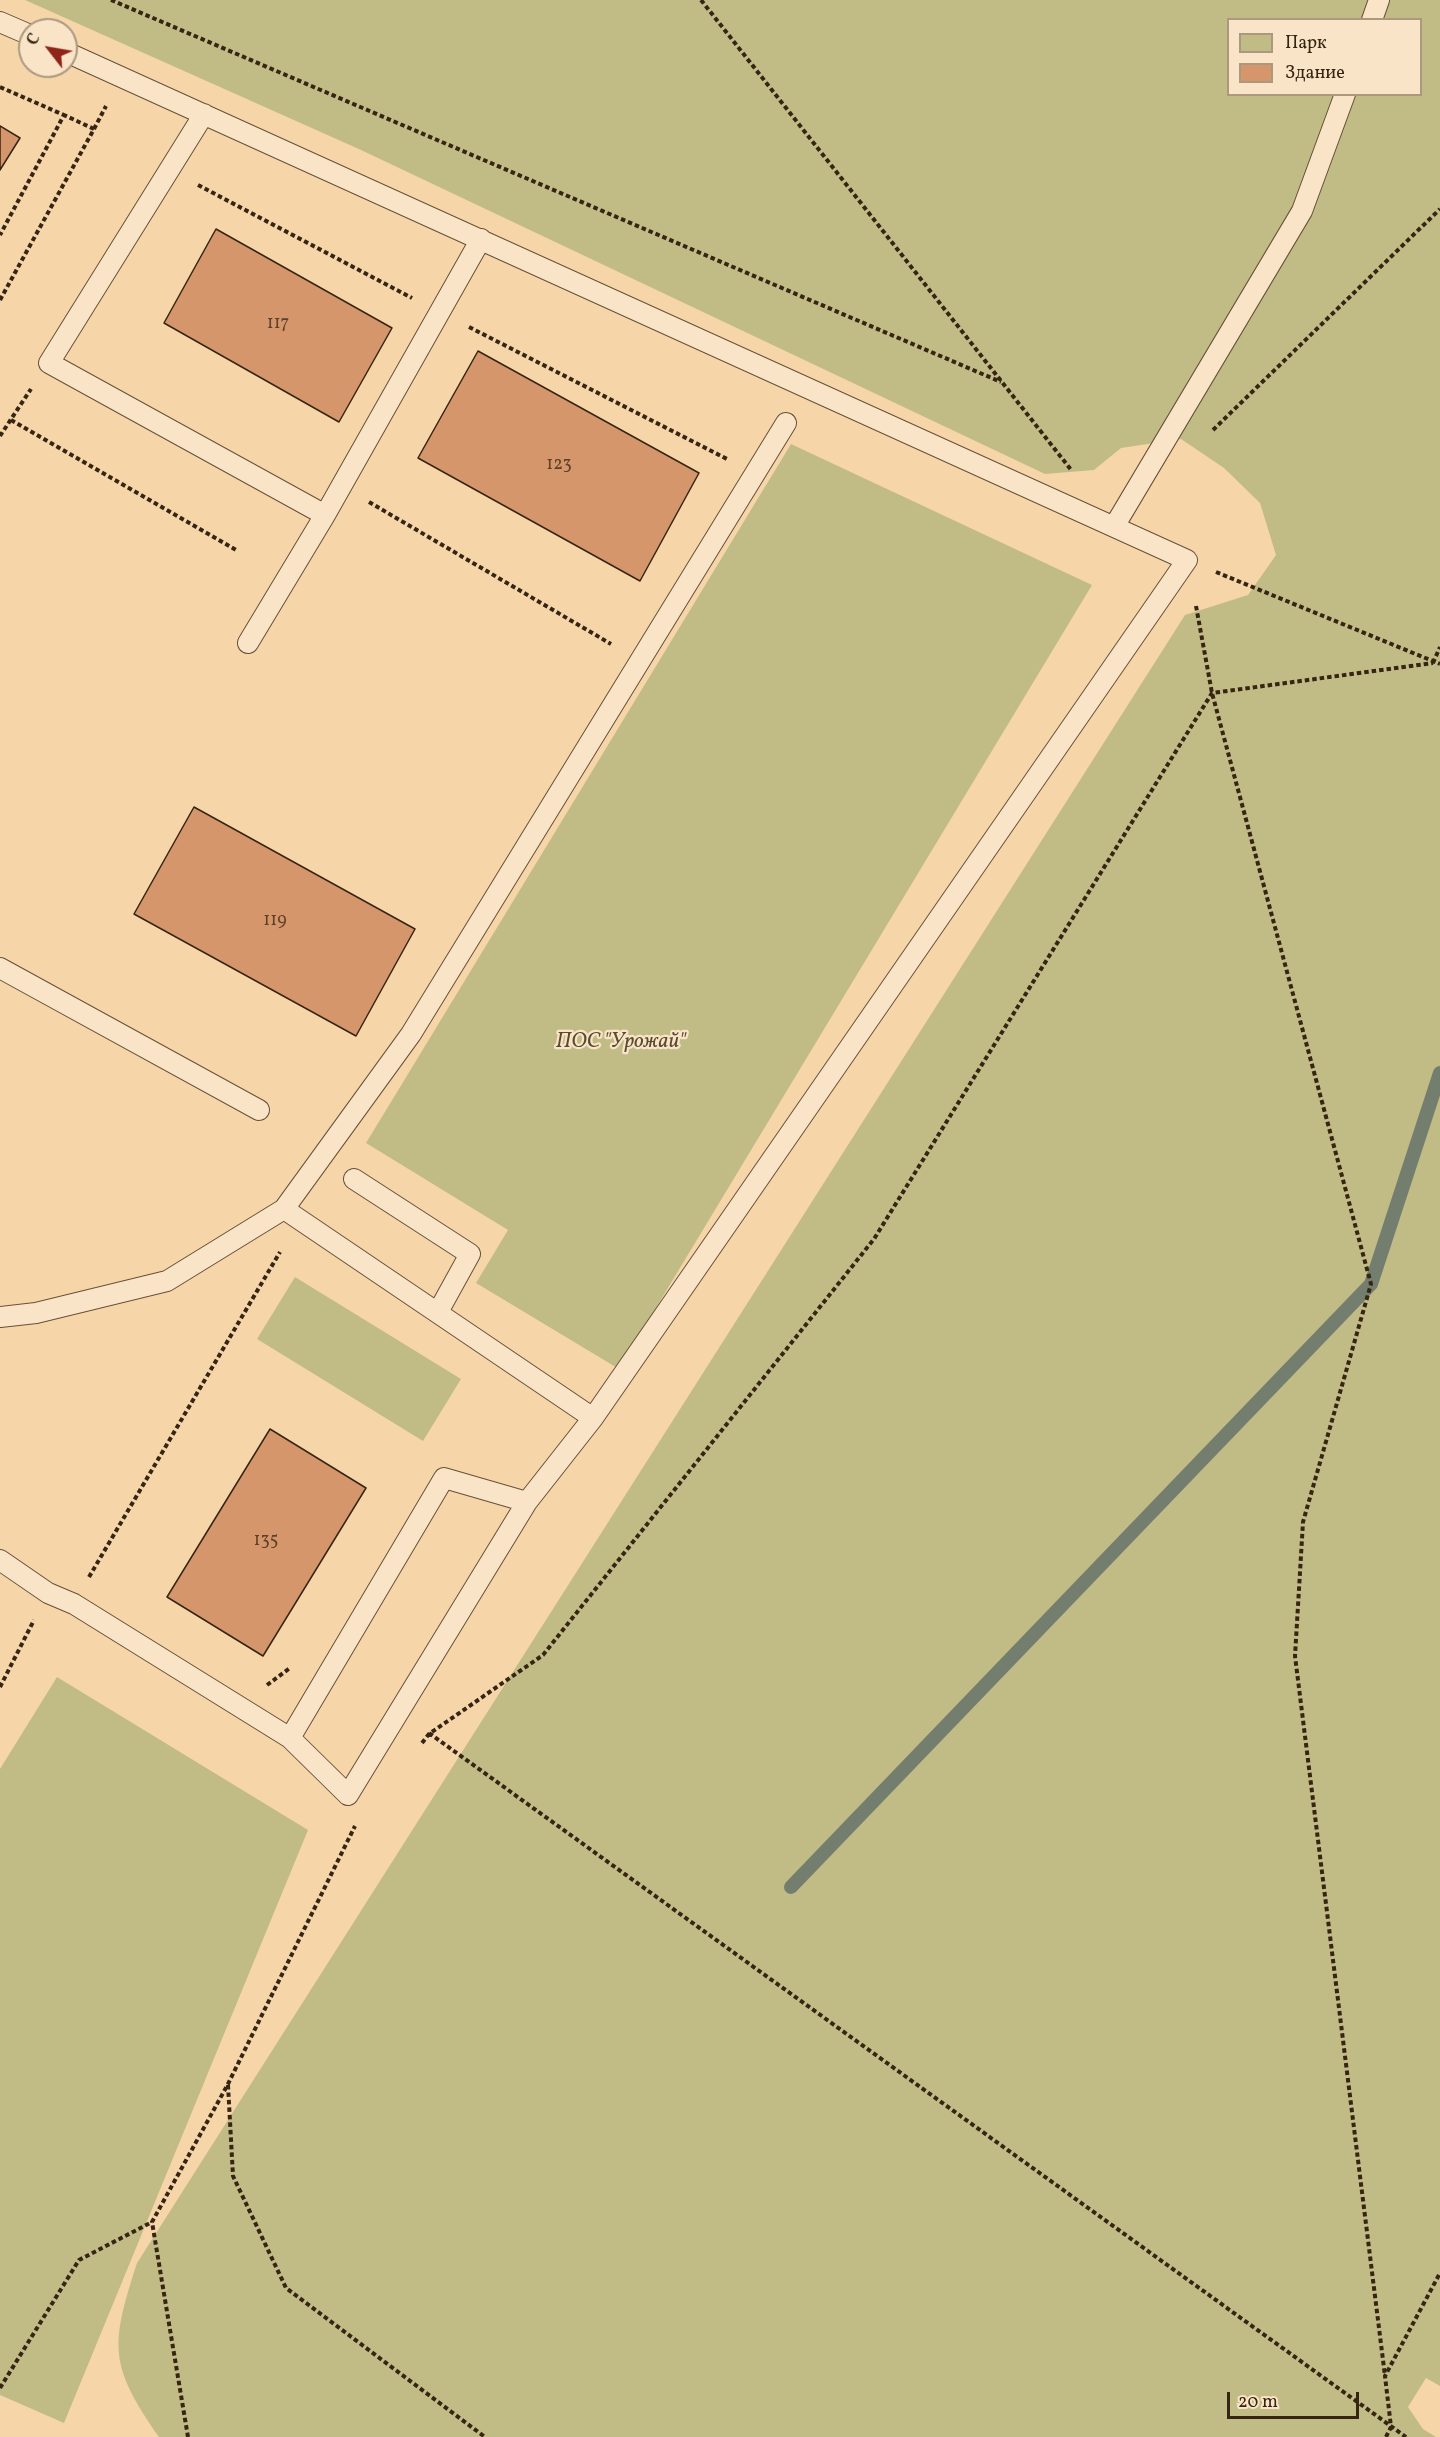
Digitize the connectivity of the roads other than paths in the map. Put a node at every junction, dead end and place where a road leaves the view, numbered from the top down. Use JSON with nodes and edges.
{"nodes":[{"id":1,"x":1379,"y":0,"type":"edge"},
{"id":2,"x":1373,"y":18,"type":"edge"},
{"id":3,"x":0,"y":22,"type":"edge"},
{"id":4,"x":18,"y":30,"type":"edge"},
{"id":5,"x":78,"y":57,"type":"edge"},
{"id":6,"x":1344,"y":96,"type":"edge"},
{"id":7,"x":204,"y":114,"type":"junction"},
{"id":8,"x":481,"y":239,"type":"junction"},
{"id":9,"x":786,"y":423,"type":"dead end"},
{"id":10,"x":325,"y":515,"type":"junction"},
{"id":11,"x":1115,"y":525,"type":"junction"},
{"id":12,"x":248,"y":643,"type":"dead end"},
{"id":13,"x":0,"y":968,"type":"edge"},
{"id":14,"x":259,"y":1110,"type":"dead end"},
{"id":15,"x":354,"y":1179,"type":"dead end"},
{"id":16,"x":292,"y":1214,"type":"junction"},
{"id":17,"x":438,"y":1311,"type":"junction"},
{"id":18,"x":0,"y":1317,"type":"edge"},
{"id":19,"x":593,"y":1418,"type":"junction"},
{"id":20,"x":527,"y":1502,"type":"junction"},
{"id":21,"x":0,"y":1560,"type":"edge"},
{"id":22,"x":290,"y":1738,"type":"junction"}],
"edges":[{"from":1,"to":2,"type":"lane"},
{"from":3,"to":4,"type":"lane"},
{"from":5,"to":7,"type":"lane"},
{"from":6,"to":11,"type":"lane"},
{"from":7,"to":8,"type":"lane"},
{"from":7,"to":10,"type":"lane"},
{"from":8,"to":10,"type":"lane"},
{"from":8,"to":11,"type":"lane"},
{"from":9,"to":16,"type":"lane"},
{"from":10,"to":12,"type":"lane"},
{"from":11,"to":19,"type":"lane"},
{"from":13,"to":14,"type":"lane"},
{"from":15,"to":17,"type":"lane"},
{"from":16,"to":17,"type":"lane"},
{"from":16,"to":18,"type":"lane"},
{"from":17,"to":19,"type":"lane"},
{"from":19,"to":20,"type":"lane"},
{"from":20,"to":22,"type":"lane"},
{"from":20,"to":22,"type":"lane"},
{"from":21,"to":22,"type":"lane"}]}
